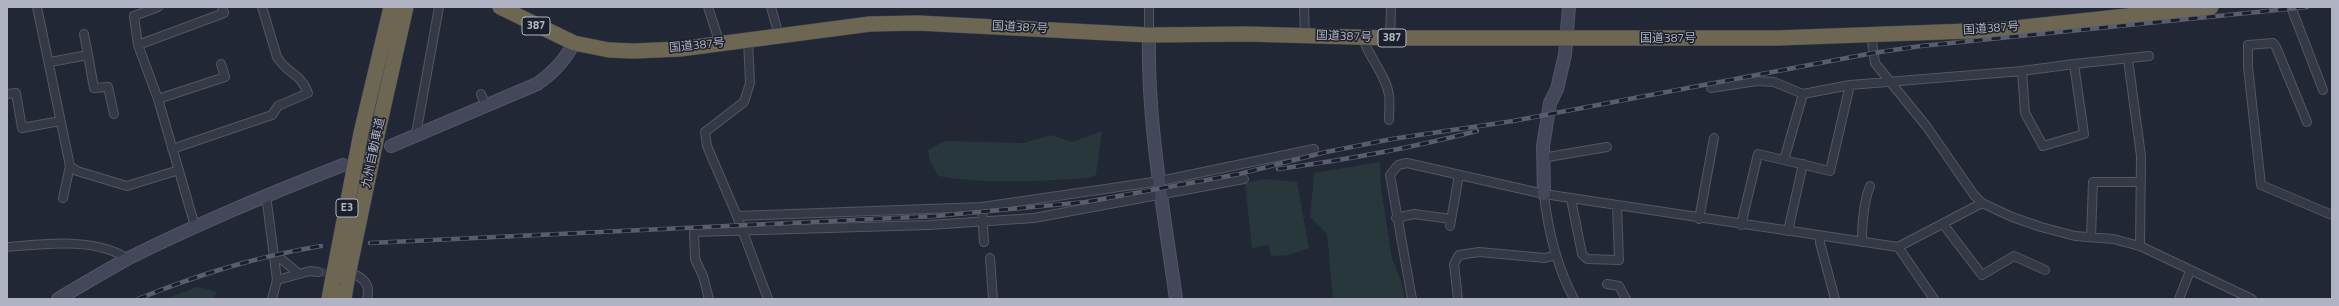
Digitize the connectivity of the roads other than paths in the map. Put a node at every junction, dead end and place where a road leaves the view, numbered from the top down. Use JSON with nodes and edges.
{"nodes":[{"id":1,"x":37,"y":7,"type":"edge"},
{"id":2,"x":131,"y":7,"type":"edge"},
{"id":3,"x":158,"y":7,"type":"edge"},
{"id":4,"x":222,"y":7,"type":"edge"},
{"id":5,"x":262,"y":7,"type":"edge"},
{"id":6,"x":391,"y":7,"type":"edge"},
{"id":7,"x":406,"y":7,"type":"edge"},
{"id":8,"x":439,"y":7,"type":"edge"},
{"id":9,"x":500,"y":7,"type":"edge"},
{"id":10,"x":708,"y":7,"type":"edge"},
{"id":11,"x":771,"y":7,"type":"edge"},
{"id":12,"x":1149,"y":7,"type":"edge"},
{"id":13,"x":1304,"y":7,"type":"edge"},
{"id":14,"x":1391,"y":7,"type":"edge"},
{"id":15,"x":1568,"y":7,"type":"edge"},
{"id":16,"x":2211,"y":7,"type":"edge"},
{"id":17,"x":2291,"y":7,"type":"edge"},
{"id":18,"x":134,"y":16,"type":"junction"},
{"id":19,"x":84,"y":34,"type":"dead end"},
{"id":20,"x":1871,"y":34,"type":"junction"},
{"id":21,"x":1149,"y":35,"type":"junction"},
{"id":22,"x":779,"y":36,"type":"junction"},
{"id":23,"x":1305,"y":36,"type":"junction"},
{"id":24,"x":1363,"y":38,"type":"junction"},
{"id":25,"x":1390,"y":38,"type":"junction"},
{"id":26,"x":1567,"y":38,"type":"junction"},
{"id":27,"x":748,"y":40,"type":"junction"},
{"id":28,"x":574,"y":43,"type":"junction"},
{"id":29,"x":138,"y":44,"type":"junction"},
{"id":30,"x":720,"y":44,"type":"junction"},
{"id":31,"x":88,"y":55,"type":"junction"},
{"id":32,"x":2149,"y":56,"type":"dead end"},
{"id":33,"x":2128,"y":59,"type":"junction"},
{"id":34,"x":50,"y":62,"type":"junction"},
{"id":35,"x":221,"y":64,"type":"dead end"},
{"id":36,"x":2074,"y":64,"type":"junction"},
{"id":37,"x":2022,"y":71,"type":"junction"},
{"id":38,"x":1890,"y":82,"type":"junction"},
{"id":39,"x":1850,"y":85,"type":"junction"},
{"id":40,"x":1711,"y":88,"type":"dead end"},
{"id":41,"x":2323,"y":90,"type":"dead end"},
{"id":42,"x":7,"y":94,"type":"edge"},
{"id":43,"x":481,"y":94,"type":"dead end"},
{"id":44,"x":1803,"y":94,"type":"junction"},
{"id":45,"x":158,"y":99,"type":"junction"},
{"id":46,"x":486,"y":106,"type":"junction"},
{"id":47,"x":114,"y":114,"type":"dead end"},
{"id":48,"x":1389,"y":120,"type":"dead end"},
{"id":49,"x":60,"y":121,"type":"junction"},
{"id":50,"x":2307,"y":122,"type":"dead end"},
{"id":51,"x":416,"y":134,"type":"junction"},
{"id":52,"x":1714,"y":138,"type":"dead end"},
{"id":53,"x":391,"y":146,"type":"dead end"},
{"id":54,"x":1607,"y":147,"type":"dead end"},
{"id":55,"x":172,"y":149,"type":"junction"},
{"id":56,"x":1314,"y":149,"type":"dead end"},
{"id":57,"x":1542,"y":158,"type":"junction"},
{"id":58,"x":1784,"y":160,"type":"junction"},
{"id":59,"x":1803,"y":164,"type":"junction"},
{"id":60,"x":343,"y":165,"type":"dead end"},
{"id":61,"x":70,"y":166,"type":"junction"},
{"id":62,"x":178,"y":170,"type":"junction"},
{"id":63,"x":1459,"y":175,"type":"junction"},
{"id":64,"x":1244,"y":179,"type":"dead end"},
{"id":65,"x":1160,"y":182,"type":"junction"},
{"id":66,"x":2141,"y":182,"type":"junction"},
{"id":67,"x":1870,"y":186,"type":"dead end"},
{"id":68,"x":1544,"y":194,"type":"junction"},
{"id":69,"x":266,"y":195,"type":"junction"},
{"id":70,"x":1161,"y":195,"type":"junction"},
{"id":71,"x":63,"y":198,"type":"dead end"},
{"id":72,"x":1571,"y":199,"type":"junction"},
{"id":73,"x":1982,"y":203,"type":"junction"},
{"id":74,"x":1617,"y":206,"type":"junction"},
{"id":75,"x":982,"y":207,"type":"junction"},
{"id":76,"x":2332,"y":215,"type":"edge"},
{"id":77,"x":737,"y":216,"type":"junction"},
{"id":78,"x":1396,"y":218,"type":"junction"},
{"id":79,"x":1699,"y":219,"type":"junction"},
{"id":80,"x":983,"y":222,"type":"junction"},
{"id":81,"x":1943,"y":224,"type":"junction"},
{"id":82,"x":1741,"y":225,"type":"junction"},
{"id":83,"x":195,"y":226,"type":"junction"},
{"id":84,"x":742,"y":231,"type":"junction"},
{"id":85,"x":1788,"y":231,"type":"junction"},
{"id":86,"x":1820,"y":236,"type":"junction"},
{"id":87,"x":2092,"y":237,"type":"junction"},
{"id":88,"x":984,"y":242,"type":"dead end"},
{"id":89,"x":1862,"y":242,"type":"junction"},
{"id":90,"x":2140,"y":246,"type":"junction"},
{"id":91,"x":7,"y":247,"type":"edge"},
{"id":92,"x":1898,"y":247,"type":"junction"},
{"id":93,"x":1556,"y":255,"type":"junction"},
{"id":94,"x":278,"y":258,"type":"junction"},
{"id":95,"x":990,"y":258,"type":"dead end"},
{"id":96,"x":128,"y":259,"type":"junction"},
{"id":97,"x":2045,"y":270,"type":"dead end"},
{"id":98,"x":2190,"y":271,"type":"junction"},
{"id":99,"x":318,"y":272,"type":"tunnel mouth"},
{"id":100,"x":299,"y":274,"type":"junction"},
{"id":101,"x":277,"y":277,"type":"junction"},
{"id":102,"x":352,"y":278,"type":"junction"},
{"id":103,"x":1607,"y":284,"type":"dead end"},
{"id":104,"x":58,"y":299,"type":"edge"},
{"id":105,"x":272,"y":299,"type":"edge"},
{"id":106,"x":329,"y":299,"type":"edge"},
{"id":107,"x":344,"y":299,"type":"edge"},
{"id":108,"x":367,"y":299,"type":"edge"},
{"id":109,"x":709,"y":299,"type":"edge"},
{"id":110,"x":768,"y":299,"type":"edge"},
{"id":111,"x":993,"y":299,"type":"edge"},
{"id":112,"x":1176,"y":299,"type":"edge"},
{"id":113,"x":1412,"y":299,"type":"edge"},
{"id":114,"x":1458,"y":299,"type":"edge"},
{"id":115,"x":1574,"y":299,"type":"edge"},
{"id":116,"x":1626,"y":299,"type":"edge"},
{"id":117,"x":1835,"y":299,"type":"edge"},
{"id":118,"x":1934,"y":299,"type":"edge"},
{"id":119,"x":2178,"y":299,"type":"edge"},
{"id":120,"x":2252,"y":299,"type":"edge"}],
"edges":[{"from":1,"to":34,"type":"street"},
{"from":2,"to":18,"type":"street"},
{"from":3,"to":18,"type":"street"},
{"from":4,"to":29,"type":"street"},
{"from":5,"to":55,"type":"street"},
{"from":6,"to":106,"type":"highway","name":"九州自動車道","number":"E3","bridge":true},
{"from":7,"to":102,"type":"highway","name":"九州自動車道","number":"E3","bridge":true},
{"from":8,"to":51,"type":"street"},
{"from":9,"to":28,"type":"highway","number":"387"},
{"from":10,"to":30,"type":"street"},
{"from":11,"to":22,"type":"street"},
{"from":12,"to":21,"type":"street"},
{"from":13,"to":23,"type":"street"},
{"from":14,"to":25,"type":"street"},
{"from":15,"to":26,"type":"street"},
{"from":16,"to":20,"type":"highway","name":"国道387号","number":"387"},
{"from":17,"to":41,"type":"street"},
{"from":18,"to":29,"type":"street"},
{"from":19,"to":31,"type":"street"},
{"from":20,"to":26,"type":"highway","name":"国道387号","number":"387"},
{"from":20,"to":38,"type":"street"},
{"from":21,"to":22,"type":"highway","name":"国道387号","number":"387"},
{"from":21,"to":23,"type":"highway","name":"国道387号","number":"387"},
{"from":21,"to":65,"type":"street"},
{"from":22,"to":27,"type":"highway","name":"国道387号","number":"387"},
{"from":23,"to":24,"type":"highway","name":"国道387号","number":"387"},
{"from":24,"to":25,"type":"highway","name":"国道387号","number":"387"},
{"from":24,"to":48,"type":"street"},
{"from":25,"to":26,"type":"highway","name":"国道387号","number":"387"},
{"from":26,"to":57,"type":"street"},
{"from":27,"to":30,"type":"highway","name":"国道387号","number":"387"},
{"from":27,"to":77,"type":"street"},
{"from":28,"to":30,"type":"highway","name":"国道387号","number":"387"},
{"from":28,"to":46,"type":"street"},
{"from":29,"to":45,"type":"street"},
{"from":31,"to":34,"type":"street"},
{"from":31,"to":47,"type":"street"},
{"from":32,"to":33,"type":"street"},
{"from":33,"to":36,"type":"street"},
{"from":33,"to":66,"type":"street"},
{"from":34,"to":49,"type":"street"},
{"from":35,"to":45,"type":"street"},
{"from":36,"to":37,"type":"street"},
{"from":36,"to":37,"type":"street"},
{"from":37,"to":38,"type":"street"},
{"from":38,"to":39,"type":"street"},
{"from":38,"to":73,"type":"street"},
{"from":39,"to":44,"type":"street"},
{"from":39,"to":59,"type":"street"},
{"from":40,"to":44,"type":"street"},
{"from":42,"to":49,"type":"street"},
{"from":43,"to":46,"type":"street"},
{"from":44,"to":58,"type":"street"},
{"from":45,"to":55,"type":"street"},
{"from":46,"to":51,"type":"street"},
{"from":49,"to":61,"type":"street"},
{"from":50,"to":76,"type":"street"},
{"from":51,"to":53,"type":"street"},
{"from":52,"to":79,"type":"street"},
{"from":54,"to":57,"type":"street"},
{"from":55,"to":62,"type":"street"},
{"from":56,"to":65,"type":"street"},
{"from":57,"to":68,"type":"street"},
{"from":58,"to":59,"type":"street"},
{"from":58,"to":82,"type":"street"},
{"from":59,"to":85,"type":"street"},
{"from":60,"to":69,"type":"street"},
{"from":61,"to":62,"type":"street"},
{"from":61,"to":71,"type":"street"},
{"from":62,"to":83,"type":"street"},
{"from":63,"to":68,"type":"street"},
{"from":63,"to":78,"type":"street"},
{"from":63,"to":78,"type":"street"},
{"from":64,"to":70,"type":"street"},
{"from":65,"to":70,"type":"street"},
{"from":65,"to":75,"type":"street"},
{"from":66,"to":87,"type":"street"},
{"from":66,"to":90,"type":"street"},
{"from":67,"to":89,"type":"street"},
{"from":68,"to":72,"type":"street"},
{"from":68,"to":93,"type":"street"},
{"from":69,"to":83,"type":"street"},
{"from":69,"to":94,"type":"street"},
{"from":70,"to":80,"type":"street"},
{"from":70,"to":112,"type":"street"},
{"from":72,"to":74,"type":"street"},
{"from":72,"to":74,"type":"street"},
{"from":73,"to":81,"type":"street"},
{"from":73,"to":87,"type":"street"},
{"from":74,"to":79,"type":"street"},
{"from":75,"to":77,"type":"street"},
{"from":75,"to":80,"type":"street"},
{"from":77,"to":84,"type":"street"},
{"from":78,"to":113,"type":"street"},
{"from":79,"to":82,"type":"street"},
{"from":80,"to":84,"type":"street"},
{"from":80,"to":88,"type":"street"},
{"from":81,"to":92,"type":"street"},
{"from":81,"to":97,"type":"street"},
{"from":82,"to":85,"type":"street"},
{"from":83,"to":96,"type":"street"},
{"from":84,"to":109,"type":"street"},
{"from":84,"to":110,"type":"street"},
{"from":85,"to":86,"type":"street"},
{"from":86,"to":89,"type":"street"},
{"from":86,"to":117,"type":"street"},
{"from":87,"to":90,"type":"street"},
{"from":89,"to":92,"type":"street"},
{"from":90,"to":98,"type":"street"},
{"from":91,"to":96,"type":"street"},
{"from":92,"to":118,"type":"street"},
{"from":93,"to":114,"type":"street"},
{"from":93,"to":115,"type":"street"},
{"from":94,"to":100,"type":"street"},
{"from":94,"to":101,"type":"street"},
{"from":95,"to":111,"type":"street"},
{"from":96,"to":104,"type":"street"},
{"from":98,"to":119,"type":"street"},
{"from":98,"to":120,"type":"street"},
{"from":99,"to":100,"type":"street"},
{"from":100,"to":101,"type":"street"},
{"from":101,"to":105,"type":"street"},
{"from":102,"to":107,"type":"highway","name":"九州自動車道","number":"E3"},
{"from":102,"to":108,"type":"street"},
{"from":103,"to":116,"type":"street"}]}
